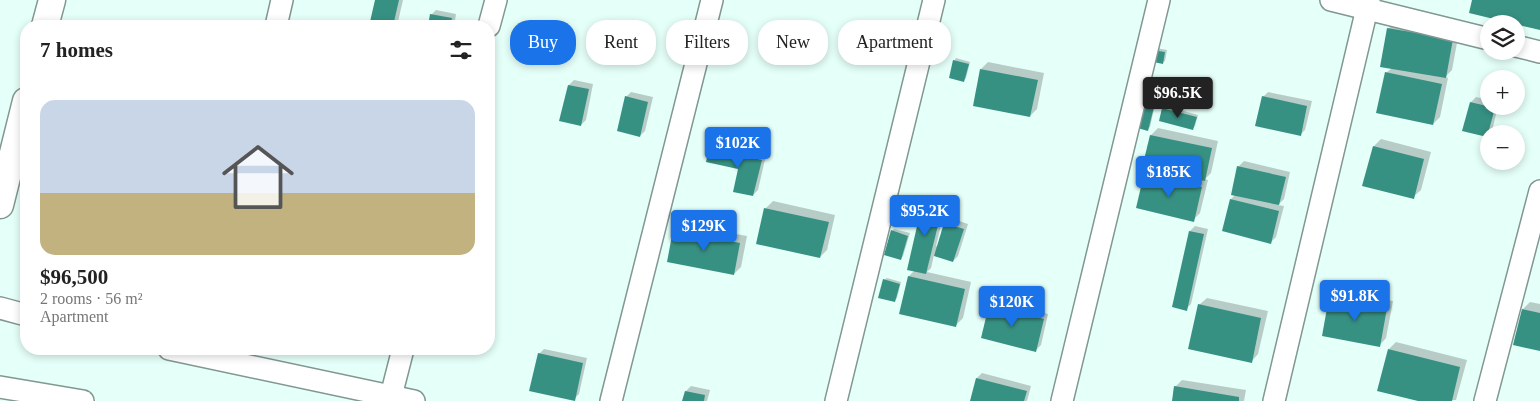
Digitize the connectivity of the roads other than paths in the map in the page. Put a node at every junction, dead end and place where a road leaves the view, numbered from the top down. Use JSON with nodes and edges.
{"nodes":[{"id":1,"x":52,"y":0,"type":"edge"},
{"id":2,"x":282,"y":0,"type":"edge"},
{"id":3,"x":496,"y":0,"type":"edge"},
{"id":4,"x":712,"y":0,"type":"edge"},
{"id":5,"x":934,"y":0,"type":"edge"},
{"id":6,"x":1159,"y":0,"type":"edge"},
{"id":7,"x":1331,"y":0,"type":"edge"},
{"id":8,"x":1368,"y":5,"type":"edge"},
{"id":9,"x":47,"y":20,"type":"edge"},
{"id":10,"x":277,"y":20,"type":"edge"},
{"id":11,"x":491,"y":20,"type":"edge"},
{"id":12,"x":1480,"y":36,"type":"edge"},
{"id":13,"x":1525,"y":48,"type":"edge"},
{"id":14,"x":1540,"y":52,"type":"edge"},
{"id":15,"x":20,"y":125,"type":"edge"},
{"id":16,"x":1540,"y":190,"type":"edge"},
{"id":17,"x":0,"y":205,"type":"edge"},
{"id":18,"x":0,"y":308,"type":"edge"},
{"id":19,"x":20,"y":313,"type":"edge"},
{"id":20,"x":211,"y":355,"type":"edge"},
{"id":21,"x":401,"y":355,"type":"edge"},
{"id":22,"x":0,"y":387,"type":"edge"},
{"id":23,"x":390,"y":396,"type":"junction"},
{"id":24,"x":83,"y":401,"type":"edge"},
{"id":25,"x":414,"y":401,"type":"edge"},
{"id":26,"x":611,"y":401,"type":"edge"},
{"id":27,"x":836,"y":401,"type":"edge"},
{"id":28,"x":1062,"y":401,"type":"edge"},
{"id":29,"x":1274,"y":401,"type":"edge"},
{"id":30,"x":1485,"y":401,"type":"edge"}],
"edges":[{"from":1,"to":9,"type":"street"},
{"from":2,"to":10,"type":"street"},
{"from":3,"to":11,"type":"street"},
{"from":4,"to":26,"type":"street"},
{"from":5,"to":27,"type":"street"},
{"from":6,"to":28,"type":"street"},
{"from":7,"to":8,"type":"street"},
{"from":8,"to":12,"type":"street"},
{"from":8,"to":29,"type":"street"},
{"from":13,"to":14,"type":"street"},
{"from":15,"to":17,"type":"street"},
{"from":16,"to":30,"type":"street"},
{"from":18,"to":19,"type":"street"},
{"from":20,"to":23,"type":"street"},
{"from":21,"to":23,"type":"street"},
{"from":22,"to":24,"type":"street"},
{"from":23,"to":25,"type":"street"}]}
